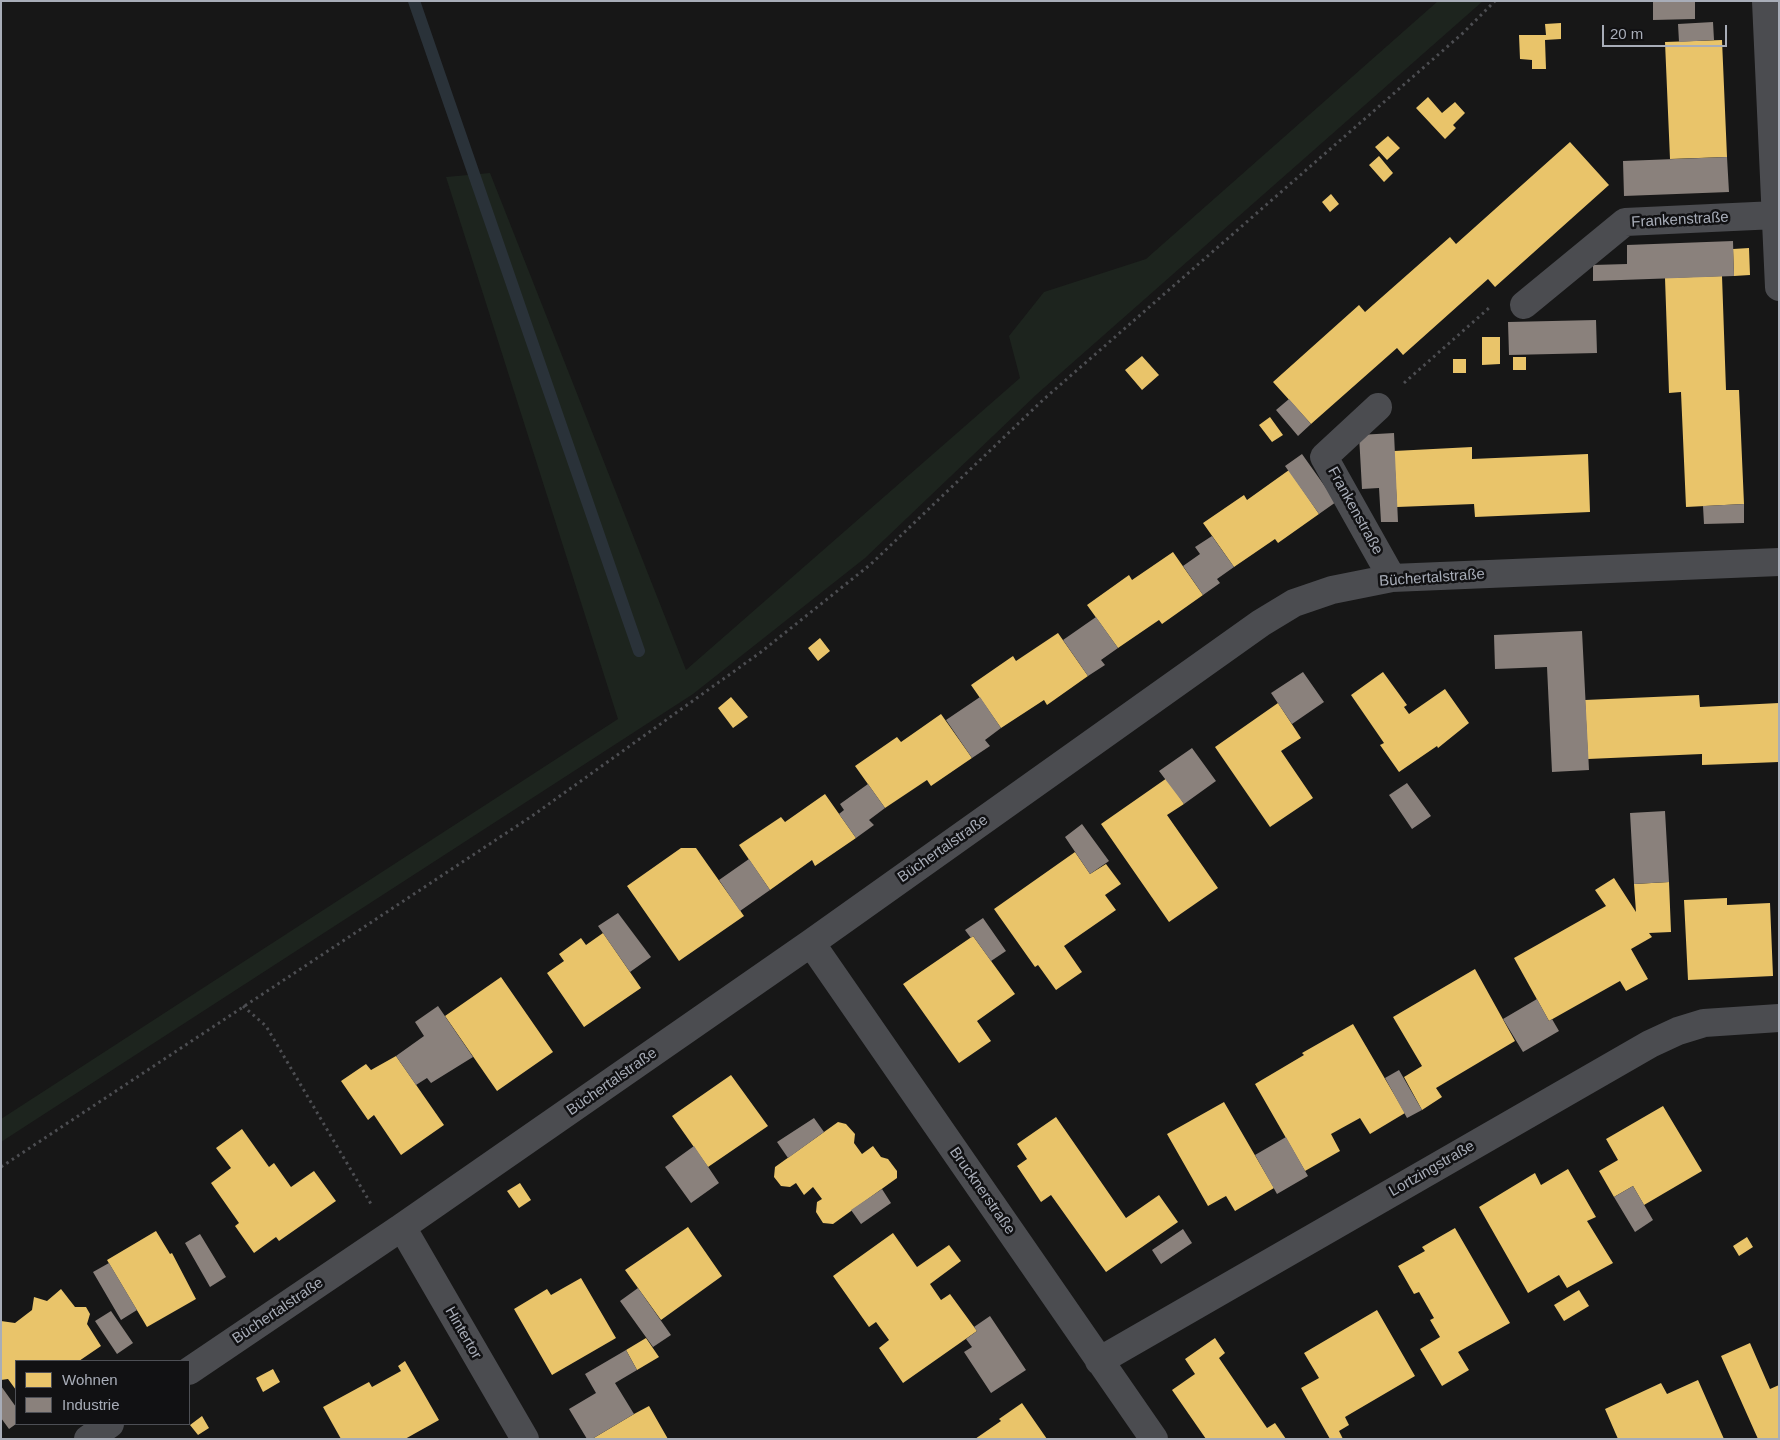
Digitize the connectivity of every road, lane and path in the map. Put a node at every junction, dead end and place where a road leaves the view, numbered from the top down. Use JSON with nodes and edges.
{"nodes":[{"id":1,"x":1495,"y":1,"type":"edge"},
{"id":2,"x":1766,"y":1,"type":"edge"},
{"id":3,"x":1776,"y":215,"type":"junction"},
{"id":4,"x":1779,"y":287,"type":"edge"},
{"id":5,"x":1524,"y":305,"type":"joint"},
{"id":6,"x":1378,"y":407,"type":"joint"},
{"id":7,"x":1779,"y":562,"type":"edge"},
{"id":8,"x":1392,"y":578,"type":"junction"},
{"id":9,"x":811,"y":943,"type":"junction"},
{"id":10,"x":243,"y":1006,"type":"junction"},
{"id":11,"x":1779,"y":1018,"type":"edge"},
{"id":12,"x":1,"y":1168,"type":"edge"},
{"id":13,"x":402,"y":1227,"type":"junction"},
{"id":14,"x":1099,"y":1361,"type":"junction"},
{"id":15,"x":190,"y":1370,"type":"edge"},
{"id":16,"x":109,"y":1425,"type":"edge"},
{"id":17,"x":88,"y":1439,"type":"edge"},
{"id":18,"x":525,"y":1439,"type":"edge"},
{"id":19,"x":1154,"y":1439,"type":"edge"}],
"edges":[{"from":1,"to":10,"type":"path"},
{"from":2,"to":3,"type":"street"},
{"from":3,"to":4,"type":"street"},
{"from":3,"to":5,"type":"street","name":"Frankenstraße"},
{"from":5,"to":6,"type":"path"},
{"from":6,"to":8,"type":"street","name":"Frankenstraße"},
{"from":7,"to":8,"type":"street","name":"Büchertalstraße"},
{"from":8,"to":9,"type":"street","name":"Büchertalstraße"},
{"from":9,"to":13,"type":"street","name":"Büchertalstraße"},
{"from":9,"to":14,"type":"street","name":"Brucknerstraße"},
{"from":10,"to":12,"type":"path"},
{"from":10,"to":13,"type":"path"},
{"from":11,"to":14,"type":"street","name":"Lortzingstraße"},
{"from":13,"to":15,"type":"street","name":"Büchertalstraße"},
{"from":13,"to":18,"type":"street","name":"Hintertor"},
{"from":14,"to":19,"type":"street","name":"Brucknerstraße"},
{"from":16,"to":17,"type":"street"}]}
